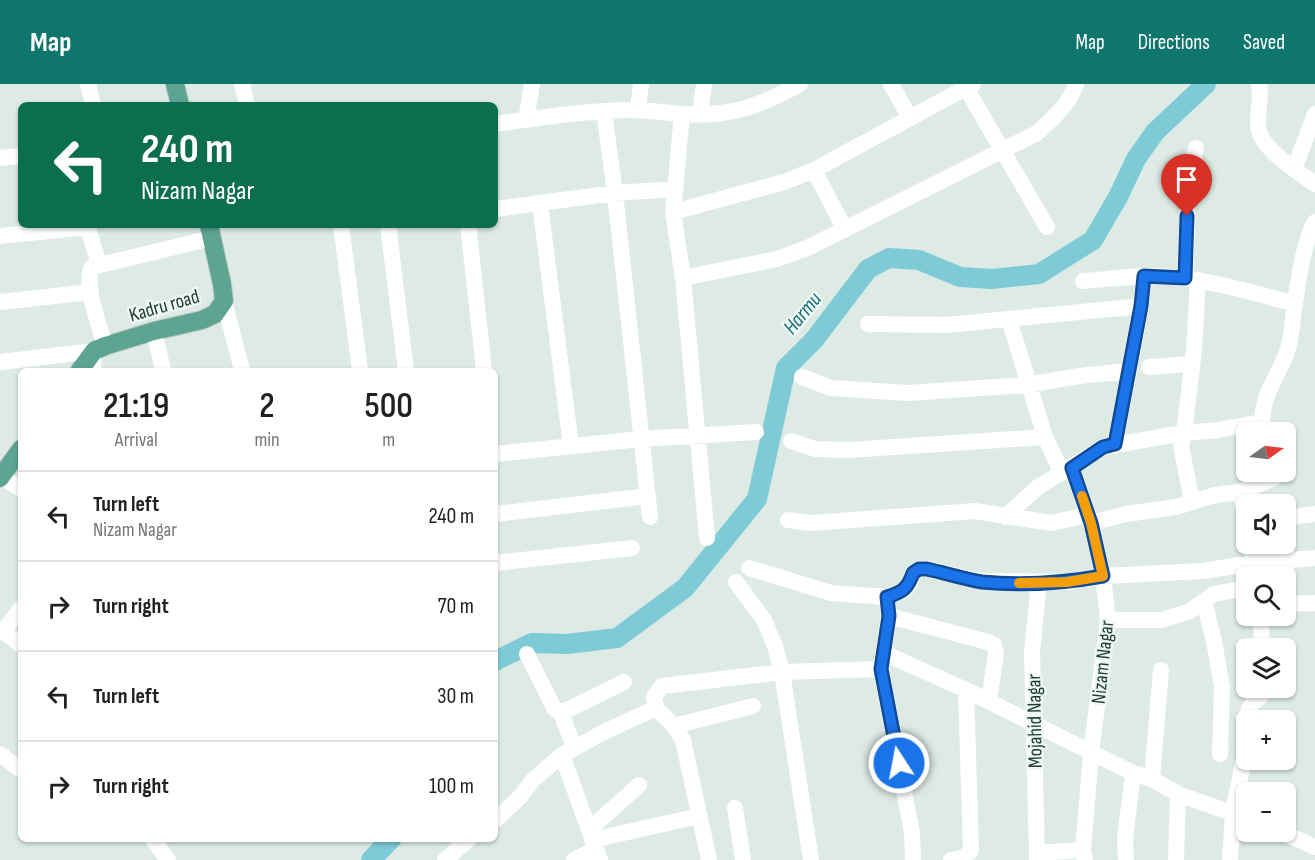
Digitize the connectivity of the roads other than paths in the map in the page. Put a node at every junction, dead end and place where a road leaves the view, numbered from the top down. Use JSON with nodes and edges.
{"nodes":[{"id":1,"x":88,"y":84,"type":"edge"},
{"id":2,"x":175,"y":84,"type":"edge"},
{"id":3,"x":242,"y":84,"type":"edge"},
{"id":4,"x":532,"y":84,"type":"edge"},
{"id":5,"x":641,"y":84,"type":"edge"},
{"id":6,"x":704,"y":84,"type":"edge"},
{"id":7,"x":800,"y":84,"type":"edge"},
{"id":8,"x":891,"y":84,"type":"edge"},
{"id":9,"x":1076,"y":84,"type":"edge"},
{"id":10,"x":1259,"y":84,"type":"edge"},
{"id":11,"x":969,"y":86,"type":"edge"},
{"id":12,"x":777,"y":90,"type":"edge"},
{"id":13,"x":92,"y":102,"type":"edge"},
{"id":14,"x":179,"y":102,"type":"edge"},
{"id":15,"x":246,"y":102,"type":"edge"},
{"id":16,"x":638,"y":109,"type":"junction"},
{"id":17,"x":604,"y":111,"type":"junction"},
{"id":18,"x":682,"y":114,"type":"junction"},
{"id":19,"x":700,"y":114,"type":"junction"},
{"id":20,"x":1315,"y":114,"type":"edge"},
{"id":21,"x":910,"y":118,"type":"junction"},
{"id":22,"x":526,"y":120,"type":"junction"},
{"id":23,"x":498,"y":124,"type":"edge"},
{"id":24,"x":1196,"y":148,"type":"dead end"},
{"id":25,"x":1002,"y":151,"type":"junction"},
{"id":26,"x":18,"y":156,"type":"edge"},
{"id":27,"x":0,"y":158,"type":"edge"},
{"id":28,"x":1294,"y":169,"type":"junction"},
{"id":29,"x":814,"y":170,"type":"junction"},
{"id":30,"x":1315,"y":184,"type":"edge"},
{"id":31,"x":676,"y":189,"type":"junction"},
{"id":32,"x":615,"y":193,"type":"junction"},
{"id":33,"x":540,"y":204,"type":"junction"},
{"id":34,"x":498,"y":209,"type":"edge"},
{"id":35,"x":674,"y":212,"type":"junction"},
{"id":36,"x":1315,"y":222,"type":"edge"},
{"id":37,"x":1047,"y":227,"type":"dead end"},
{"id":38,"x":70,"y":228,"type":"edge"},
{"id":39,"x":88,"y":228,"type":"edge"},
{"id":40,"x":341,"y":228,"type":"edge"},
{"id":41,"x":388,"y":228,"type":"edge"},
{"id":42,"x":468,"y":228,"type":"edge"},
{"id":43,"x":845,"y":230,"type":"junction"},
{"id":44,"x":211,"y":232,"type":"edge"},
{"id":45,"x":0,"y":236,"type":"edge"},
{"id":46,"x":99,"y":264,"type":"junction"},
{"id":47,"x":1144,"y":276,"type":"junction"},
{"id":48,"x":683,"y":278,"type":"junction"},
{"id":49,"x":1191,"y":279,"type":"junction"},
{"id":50,"x":1083,"y":282,"type":"dead end"},
{"id":51,"x":91,"y":292,"type":"junction"},
{"id":52,"x":224,"y":301,"type":"junction"},
{"id":53,"x":0,"y":302,"type":"edge"},
{"id":54,"x":1295,"y":304,"type":"junction"},
{"id":55,"x":1141,"y":306,"type":"junction"},
{"id":56,"x":1009,"y":319,"type":"junction"},
{"id":57,"x":868,"y":324,"type":"dead end"},
{"id":58,"x":154,"y":331,"type":"junction"},
{"id":59,"x":99,"y":349,"type":"junction"},
{"id":60,"x":0,"y":362,"type":"edge"},
{"id":61,"x":1192,"y":364,"type":"junction"},
{"id":62,"x":1149,"y":367,"type":"dead end"},
{"id":63,"x":82,"y":368,"type":"edge"},
{"id":64,"x":94,"y":368,"type":"edge"},
{"id":65,"x":163,"y":368,"type":"edge"},
{"id":66,"x":241,"y":368,"type":"edge"},
{"id":67,"x":360,"y":368,"type":"edge"},
{"id":68,"x":406,"y":368,"type":"edge"},
{"id":69,"x":484,"y":368,"type":"edge"},
{"id":70,"x":1129,"y":371,"type":"junction"},
{"id":71,"x":802,"y":377,"type":"dead end"},
{"id":72,"x":1027,"y":385,"type":"junction"},
{"id":73,"x":1263,"y":422,"type":"edge"},
{"id":74,"x":1236,"y":429,"type":"edge"},
{"id":75,"x":756,"y":432,"type":"dead end"},
{"id":76,"x":1184,"y":433,"type":"junction"},
{"id":77,"x":699,"y":435,"type":"junction"},
{"id":78,"x":1045,"y":437,"type":"junction"},
{"id":79,"x":641,"y":439,"type":"junction"},
{"id":80,"x":791,"y":441,"type":"dead end"},
{"id":81,"x":1115,"y":444,"type":"junction"},
{"id":82,"x":571,"y":447,"type":"junction"},
{"id":83,"x":18,"y":453,"type":"edge"},
{"id":84,"x":498,"y":454,"type":"edge"},
{"id":85,"x":1067,"y":471,"type":"junction"},
{"id":86,"x":0,"y":477,"type":"edge"},
{"id":87,"x":1270,"y":482,"type":"edge"},
{"id":88,"x":18,"y":487,"type":"edge"},
{"id":89,"x":1240,"y":492,"type":"joint"},
{"id":90,"x":648,"y":496,"type":"junction"},
{"id":91,"x":1192,"y":502,"type":"junction"},
{"id":92,"x":498,"y":513,"type":"edge"},
{"id":93,"x":1315,"y":514,"type":"edge"},
{"id":94,"x":650,"y":517,"type":"dead end"},
{"id":95,"x":1005,"y":517,"type":"junction"},
{"id":96,"x":1296,"y":517,"type":"edge"},
{"id":97,"x":1089,"y":519,"type":"junction"},
{"id":98,"x":788,"y":520,"type":"dead end"},
{"id":99,"x":706,"y":538,"type":"dead end"},
{"id":100,"x":632,"y":548,"type":"dead end"},
{"id":101,"x":1315,"y":558,"type":"edge"},
{"id":102,"x":498,"y":563,"type":"edge"},
{"id":103,"x":1271,"y":566,"type":"edge"},
{"id":104,"x":748,"y":568,"type":"dead end"},
{"id":105,"x":1236,"y":570,"type":"edge"},
{"id":106,"x":1103,"y":576,"type":"junction"},
{"id":107,"x":736,"y":582,"type":"dead end"},
{"id":108,"x":1039,"y":582,"type":"junction"},
{"id":109,"x":1236,"y":590,"type":"edge"},
{"id":110,"x":887,"y":597,"type":"junction"},
{"id":111,"x":1204,"y":601,"type":"junction"},
{"id":112,"x":1315,"y":603,"type":"edge"},
{"id":113,"x":1296,"y":604,"type":"edge"},
{"id":114,"x":18,"y":611,"type":"edge"},
{"id":115,"x":889,"y":616,"type":"junction"},
{"id":116,"x":1108,"y":620,"type":"junction"},
{"id":117,"x":2,"y":630,"type":"edge"},
{"id":118,"x":18,"y":643,"type":"edge"},
{"id":119,"x":527,"y":654,"type":"dead end"},
{"id":120,"x":882,"y":661,"type":"junction"},
{"id":121,"x":1161,"y":670,"type":"dead end"},
{"id":122,"x":782,"y":672,"type":"junction"},
{"id":123,"x":624,"y":682,"type":"dead end"},
{"id":124,"x":966,"y":690,"type":"junction"},
{"id":125,"x":1260,"y":698,"type":"edge"},
{"id":126,"x":989,"y":701,"type":"junction"},
{"id":127,"x":753,"y":706,"type":"dead end"},
{"id":128,"x":656,"y":708,"type":"junction"},
{"id":129,"x":1248,"y":710,"type":"edge"},
{"id":130,"x":561,"y":713,"type":"junction"},
{"id":131,"x":1033,"y":723,"type":"junction"},
{"id":132,"x":674,"y":726,"type":"junction"},
{"id":133,"x":568,"y":751,"type":"junction"},
{"id":134,"x":0,"y":753,"type":"edge"},
{"id":135,"x":1091,"y":753,"type":"junction"},
{"id":136,"x":1220,"y":754,"type":"dead end"},
{"id":137,"x":18,"y":768,"type":"edge"},
{"id":138,"x":1133,"y":773,"type":"junction"},
{"id":139,"x":1152,"y":779,"type":"junction"},
{"id":140,"x":639,"y":785,"type":"dead end"},
{"id":141,"x":1178,"y":794,"type":"junction"},
{"id":142,"x":735,"y":808,"type":"dead end"},
{"id":143,"x":1236,"y":814,"type":"edge"},
{"id":144,"x":699,"y":816,"type":"junction"},
{"id":145,"x":498,"y":817,"type":"edge"},
{"id":146,"x":1236,"y":833,"type":"edge"},
{"id":147,"x":1296,"y":839,"type":"edge"},
{"id":148,"x":155,"y":842,"type":"edge"},
{"id":149,"x":465,"y":842,"type":"edge"},
{"id":150,"x":594,"y":845,"type":"edge"},
{"id":151,"x":1315,"y":847,"type":"edge"},
{"id":152,"x":1084,"y":855,"type":"edge"},
{"id":153,"x":1037,"y":857,"type":"edge"},
{"id":154,"x":168,"y":860,"type":"edge"},
{"id":155,"x":445,"y":860,"type":"edge"},
{"id":156,"x":574,"y":860,"type":"edge"},
{"id":157,"x":709,"y":860,"type":"edge"},
{"id":158,"x":743,"y":860,"type":"edge"},
{"id":159,"x":811,"y":860,"type":"edge"},
{"id":160,"x":913,"y":860,"type":"edge"},
{"id":161,"x":951,"y":860,"type":"edge"},
{"id":162,"x":1126,"y":860,"type":"edge"},
{"id":163,"x":1176,"y":860,"type":"edge"},
{"id":164,"x":1230,"y":860,"type":"edge"}],
"edges":[{"from":1,"to":13,"type":"street"},
{"from":2,"to":14,"type":"main road"},
{"from":3,"to":15,"type":"street"},
{"from":4,"to":22,"type":"street"},
{"from":5,"to":16,"type":"street"},
{"from":6,"to":19,"type":"street"},
{"from":7,"to":12,"type":"street"},
{"from":8,"to":21,"type":"street"},
{"from":9,"to":25,"type":"street"},
{"from":10,"to":28,"type":"street"},
{"from":11,"to":21,"type":"street"},
{"from":11,"to":25,"type":"street"},
{"from":12,"to":19,"type":"street"},
{"from":16,"to":17,"type":"street"},
{"from":16,"to":18,"type":"street"},
{"from":17,"to":22,"type":"street"},
{"from":17,"to":32,"type":"street"},
{"from":18,"to":19,"type":"street"},
{"from":18,"to":31,"type":"street"},
{"from":20,"to":28,"type":"street"},
{"from":21,"to":29,"type":"street"},
{"from":22,"to":23,"type":"street"},
{"from":24,"to":49,"type":"street"},
{"from":25,"to":37,"type":"street"},
{"from":25,"to":43,"type":"street"},
{"from":26,"to":27,"type":"street"},
{"from":28,"to":30,"type":"street"},
{"from":29,"to":35,"type":"street"},
{"from":29,"to":43,"type":"street"},
{"from":31,"to":32,"type":"street"},
{"from":31,"to":35,"type":"street"},
{"from":32,"to":33,"type":"street"},
{"from":32,"to":79,"type":"street"},
{"from":33,"to":34,"type":"street"},
{"from":33,"to":82,"type":"street"},
{"from":35,"to":48,"type":"street"},
{"from":36,"to":54,"type":"street"},
{"from":38,"to":45,"type":"street"},
{"from":39,"to":46,"type":"street"},
{"from":40,"to":67,"type":"street"},
{"from":41,"to":68,"type":"street"},
{"from":42,"to":69,"type":"street"},
{"from":43,"to":48,"type":"street"},
{"from":44,"to":46,"type":"street"},
{"from":44,"to":52,"type":"main road","name":"Kadru road"},
{"from":46,"to":51,"type":"street"},
{"from":47,"to":49,"type":"street"},
{"from":47,"to":50,"type":"street"},
{"from":47,"to":55,"type":"street"},
{"from":48,"to":77,"type":"street"},
{"from":49,"to":54,"type":"street"},
{"from":49,"to":61,"type":"street"},
{"from":51,"to":53,"type":"street"},
{"from":51,"to":59,"type":"street"},
{"from":52,"to":58,"type":"main road","name":"Kadru road"},
{"from":52,"to":66,"type":"street"},
{"from":54,"to":73,"type":"street"},
{"from":55,"to":56,"type":"street"},
{"from":55,"to":70,"type":"street"},
{"from":56,"to":57,"type":"street"},
{"from":56,"to":72,"type":"street","name":"Nizam Nagar"},
{"from":58,"to":59,"type":"main road","name":"Kadru road"},
{"from":58,"to":65,"type":"street"},
{"from":59,"to":60,"type":"street"},
{"from":59,"to":63,"type":"main road"},
{"from":59,"to":64,"type":"street"},
{"from":61,"to":62,"type":"street"},
{"from":61,"to":76,"type":"street"},
{"from":70,"to":72,"type":"street"},
{"from":70,"to":81,"type":"street"},
{"from":71,"to":72,"type":"street"},
{"from":72,"to":78,"type":"street","name":"Nizam Nagar"},
{"from":74,"to":76,"type":"street"},
{"from":75,"to":77,"type":"street"},
{"from":76,"to":81,"type":"street"},
{"from":76,"to":91,"type":"street"},
{"from":77,"to":79,"type":"street"},
{"from":77,"to":99,"type":"street"},
{"from":78,"to":80,"type":"street"},
{"from":78,"to":85,"type":"street","name":"Nizam Nagar"},
{"from":79,"to":82,"type":"street"},
{"from":79,"to":90,"type":"street"},
{"from":81,"to":85,"type":"street"},
{"from":82,"to":84,"type":"street"},
{"from":83,"to":86,"type":"main road"},
{"from":85,"to":95,"type":"street"},
{"from":85,"to":97,"type":"street","name":"Nizam Nagar"},
{"from":86,"to":88,"type":"street"},
{"from":87,"to":89,"type":"street"},
{"from":89,"to":91,"type":"street"},
{"from":90,"to":92,"type":"street"},
{"from":90,"to":94,"type":"street"},
{"from":91,"to":97,"type":"street"},
{"from":93,"to":96,"type":"street"},
{"from":95,"to":97,"type":"street"},
{"from":95,"to":98,"type":"street"},
{"from":97,"to":106,"type":"street","name":"Nizam Nagar"},
{"from":100,"to":102,"type":"street"},
{"from":101,"to":103,"type":"street"},
{"from":104,"to":110,"type":"street"},
{"from":105,"to":106,"type":"street"},
{"from":106,"to":108,"type":"street"},
{"from":106,"to":116,"type":"street","name":"Nizam Nagar"},
{"from":107,"to":122,"type":"street"},
{"from":108,"to":110,"type":"street"},
{"from":108,"to":131,"type":"street","name":"Mojahid Nagar"},
{"from":109,"to":111,"type":"street"},
{"from":110,"to":115,"type":"street"},
{"from":111,"to":116,"type":"street"},
{"from":111,"to":136,"type":"street"},
{"from":112,"to":113,"type":"street"},
{"from":114,"to":117,"type":"street"},
{"from":115,"to":120,"type":"street"},
{"from":115,"to":126,"type":"street"},
{"from":116,"to":135,"type":"street","name":"Nizam Nagar"},
{"from":117,"to":118,"type":"street"},
{"from":119,"to":130,"type":"street"},
{"from":120,"to":122,"type":"street"},
{"from":120,"to":124,"type":"street"},
{"from":120,"to":160,"type":"street"},
{"from":121,"to":139,"type":"street"},
{"from":122,"to":128,"type":"street"},
{"from":122,"to":159,"type":"street"},
{"from":123,"to":130,"type":"street"},
{"from":124,"to":126,"type":"street"},
{"from":124,"to":161,"type":"street"},
{"from":125,"to":129,"type":"street"},
{"from":126,"to":131,"type":"street"},
{"from":127,"to":132,"type":"street"},
{"from":128,"to":132,"type":"street"},
{"from":128,"to":133,"type":"street"},
{"from":130,"to":133,"type":"street"},
{"from":131,"to":135,"type":"street"},
{"from":131,"to":153,"type":"street","name":"Mojahid Nagar"},
{"from":132,"to":144,"type":"street"},
{"from":133,"to":145,"type":"street"},
{"from":133,"to":150,"type":"street"},
{"from":134,"to":137,"type":"street"},
{"from":135,"to":138,"type":"street"},
{"from":135,"to":152,"type":"street","name":"Nizam Nagar"},
{"from":138,"to":139,"type":"street"},
{"from":138,"to":162,"type":"street"},
{"from":139,"to":141,"type":"street"},
{"from":140,"to":150,"type":"street"},
{"from":141,"to":143,"type":"street"},
{"from":141,"to":163,"type":"street"},
{"from":142,"to":158,"type":"street"},
{"from":144,"to":150,"type":"street"},
{"from":144,"to":157,"type":"street"},
{"from":146,"to":164,"type":"street"},
{"from":147,"to":151,"type":"street"},
{"from":148,"to":154,"type":"street"},
{"from":149,"to":155,"type":"street"},
{"from":150,"to":156,"type":"street"},
{"from":152,"to":153,"type":"street"}]}
